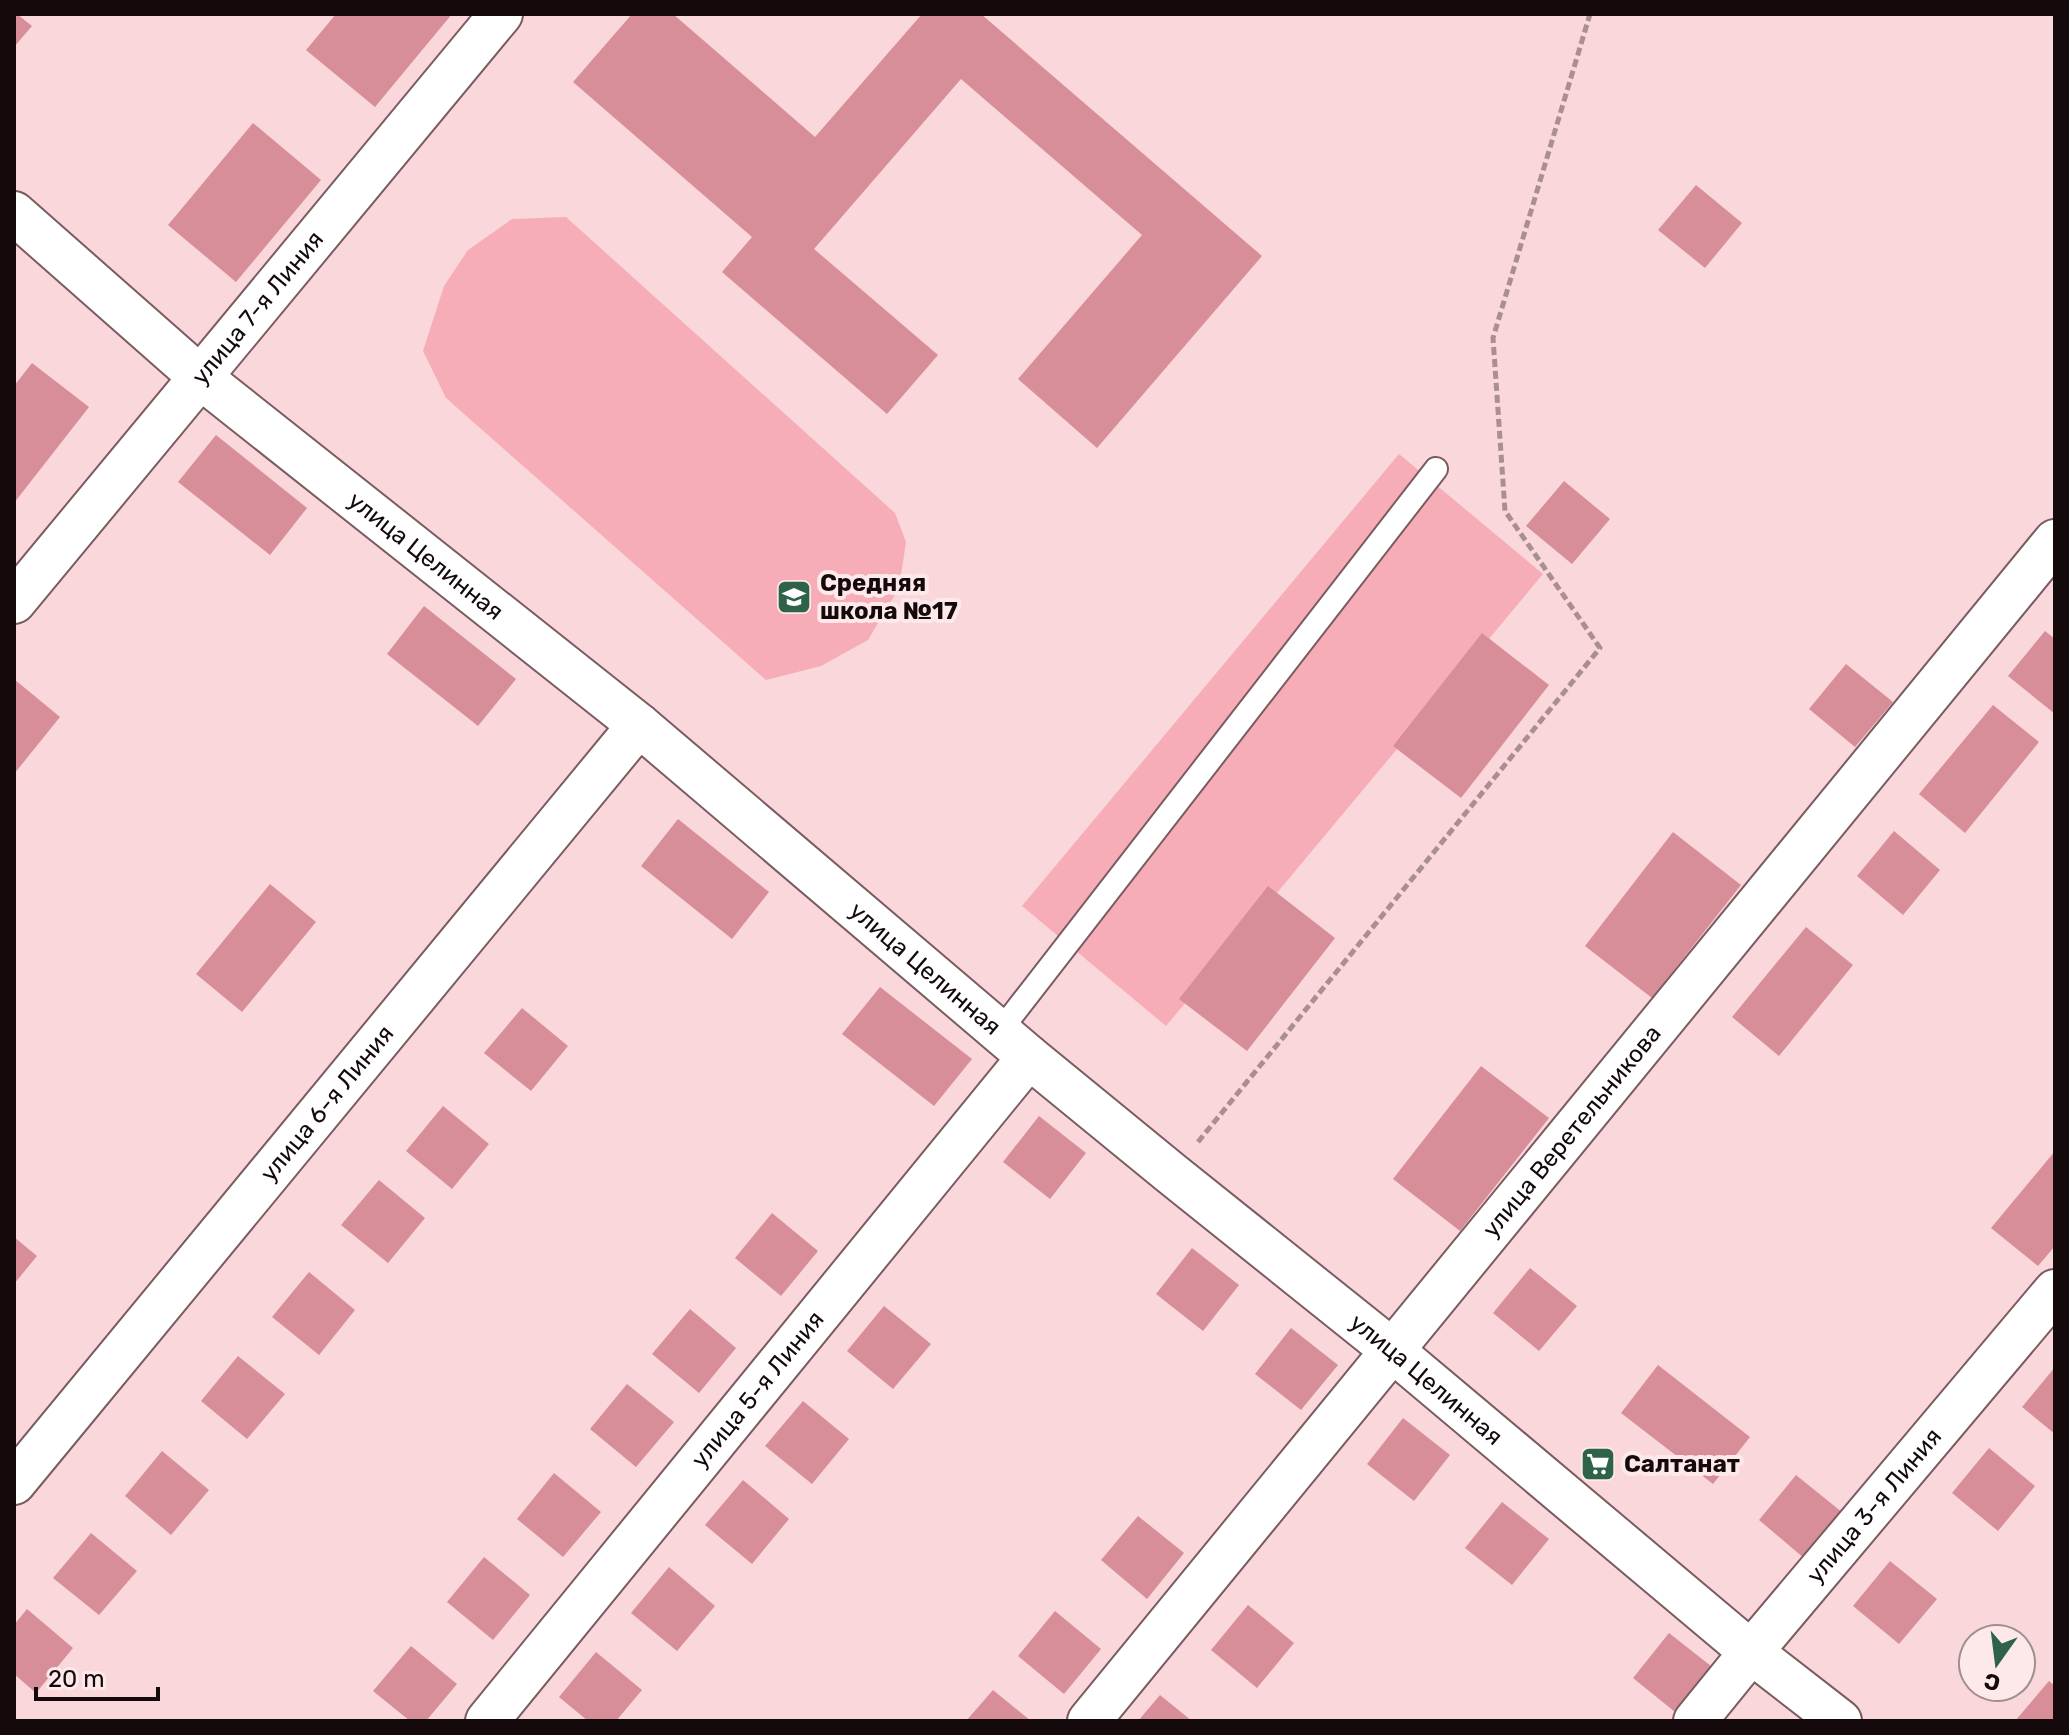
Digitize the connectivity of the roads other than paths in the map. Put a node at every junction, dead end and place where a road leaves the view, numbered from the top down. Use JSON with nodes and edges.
{"nodes":[{"id":1,"x":501,"y":14,"type":"edge"},
{"id":2,"x":14,"y":213,"type":"edge"},
{"id":3,"x":200,"y":377,"type":"junction"},
{"id":4,"x":1436,"y":469,"type":"dead end"},
{"id":5,"x":2055,"y":541,"type":"edge"},
{"id":6,"x":14,"y":602,"type":"edge"},
{"id":7,"x":639,"y":725,"type":"junction"},
{"id":8,"x":1014,"y":1044,"type":"junction"},
{"id":9,"x":2055,"y":1291,"type":"edge"},
{"id":10,"x":1393,"y":1351,"type":"junction"},
{"id":11,"x":14,"y":1483,"type":"edge"},
{"id":12,"x":1751,"y":1652,"type":"junction"},
{"id":13,"x":487,"y":1721,"type":"edge"},
{"id":14,"x":1089,"y":1721,"type":"edge"},
{"id":15,"x":1695,"y":1721,"type":"edge"},
{"id":16,"x":1840,"y":1721,"type":"edge"}],
"edges":[{"from":1,"to":3,"type":"street","name":"улица 7-я Линия"},
{"from":2,"to":3,"type":"street","name":"улица Целинная"},
{"from":3,"to":6,"type":"street","name":"улица 7-я Линия"},
{"from":3,"to":7,"type":"street","name":"улица Целинная"},
{"from":4,"to":8,"type":"lane"},
{"from":5,"to":10,"type":"street","name":"улица Веретельникова"},
{"from":7,"to":8,"type":"street","name":"улица Целинная"},
{"from":7,"to":11,"type":"street","name":"улица 6-я Линия"},
{"from":8,"to":10,"type":"street","name":"улица Целинная"},
{"from":8,"to":13,"type":"street","name":"улица 5-я Линия"},
{"from":9,"to":12,"type":"street","name":"улица 3-я Линия"},
{"from":10,"to":12,"type":"street","name":"улица Целинная"},
{"from":10,"to":14,"type":"street","name":"улица Веретельникова"},
{"from":12,"to":15,"type":"street","name":"улица 3-я Линия"},
{"from":12,"to":16,"type":"street","name":"улица Целинная"}]}
